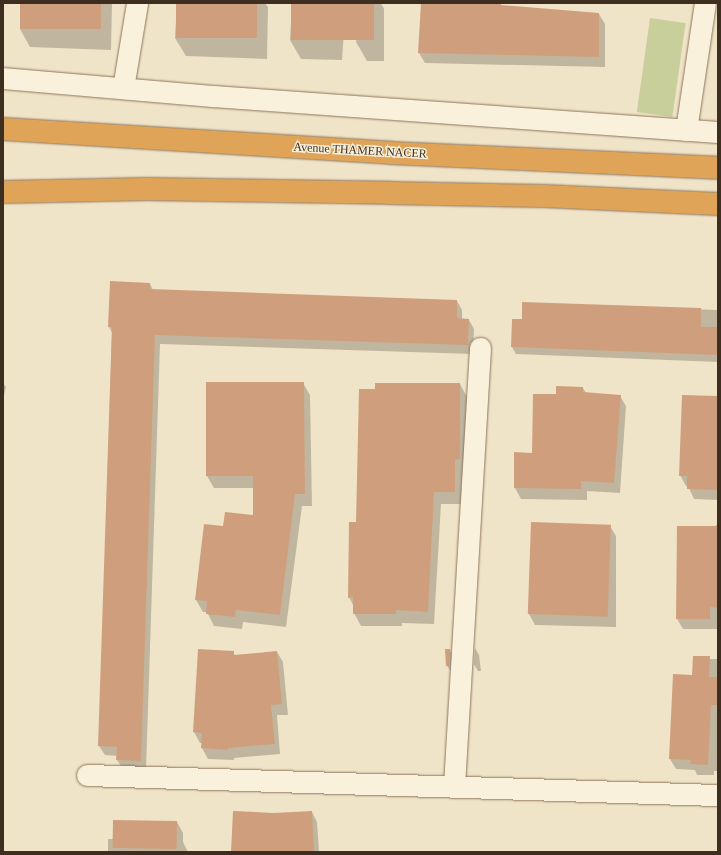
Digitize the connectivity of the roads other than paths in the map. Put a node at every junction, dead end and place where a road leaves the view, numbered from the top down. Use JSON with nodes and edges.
{"nodes":[{"id":1,"x":137,"y":3,"type":"edge"},
{"id":2,"x":705,"y":3,"type":"edge"},
{"id":3,"x":3,"y":78,"type":"edge"},
{"id":4,"x":123,"y":88,"type":"junction"},
{"id":5,"x":3,"y":129,"type":"edge"},
{"id":6,"x":686,"y":130,"type":"junction"},
{"id":7,"x":718,"y":132,"type":"edge"},
{"id":8,"x":718,"y":168,"type":"edge"},
{"id":9,"x":3,"y":192,"type":"edge"},
{"id":10,"x":718,"y":204,"type":"edge"},
{"id":11,"x":480,"y":348,"type":"dead end"},
{"id":12,"x":87,"y":775,"type":"dead end"},
{"id":13,"x":454,"y":786,"type":"junction"},
{"id":14,"x":718,"y":795,"type":"edge"}],
"edges":[{"from":1,"to":4,"type":"street"},
{"from":2,"to":6,"type":"street"},
{"from":3,"to":4,"type":"street"},
{"from":4,"to":6,"type":"street"},
{"from":5,"to":8,"type":"highway","name":"Avenue THAMER NACER"},
{"from":6,"to":7,"type":"street"},
{"from":9,"to":10,"type":"highway"},
{"from":11,"to":13,"type":"street"},
{"from":12,"to":13,"type":"street"},
{"from":13,"to":14,"type":"street"}]}
